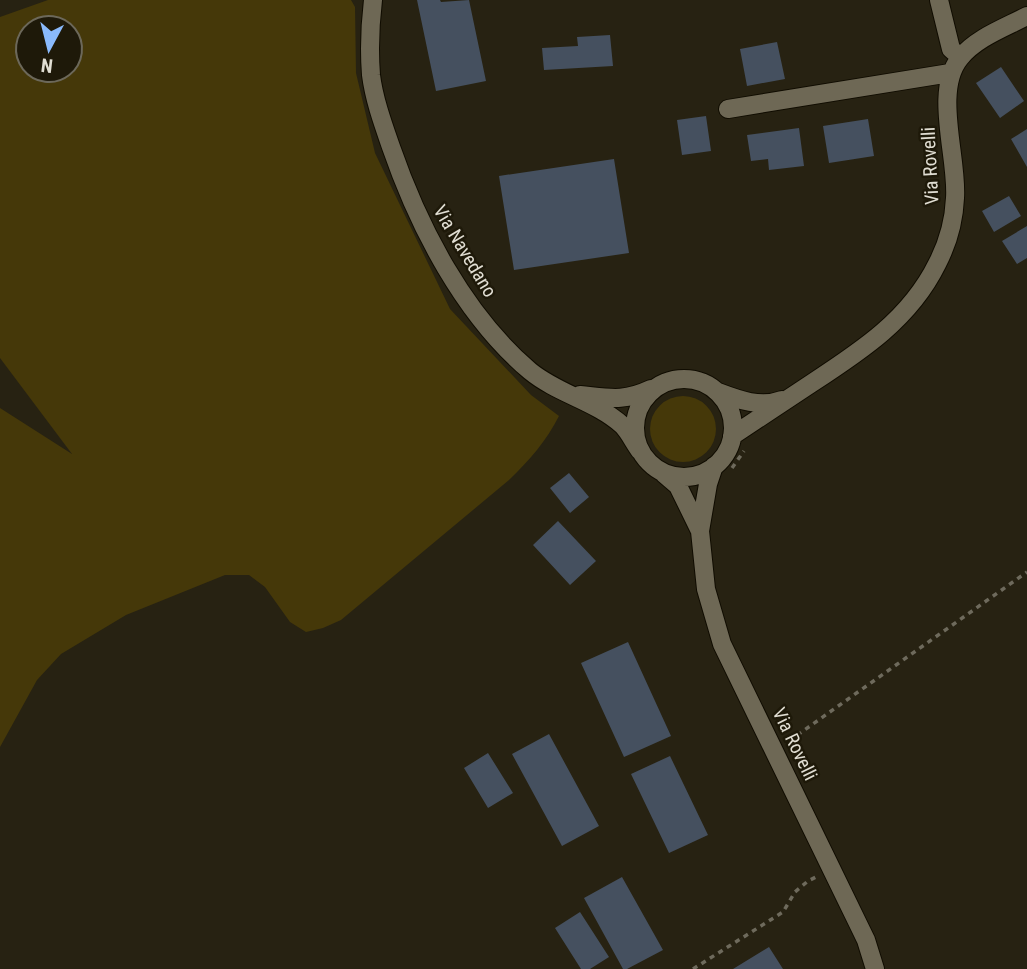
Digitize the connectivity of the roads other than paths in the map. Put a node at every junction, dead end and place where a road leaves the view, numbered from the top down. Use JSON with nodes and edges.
{"nodes":[{"id":1,"x":373,"y":0,"type":"edge"},
{"id":2,"x":939,"y":0,"type":"edge"},
{"id":3,"x":1027,"y":16,"type":"edge"},
{"id":4,"x":960,"y":57,"type":"junction"},
{"id":5,"x":950,"y":73,"type":"junction"},
{"id":6,"x":728,"y":109,"type":"dead end"},
{"id":7,"x":654,"y":388,"type":"junction"},
{"id":8,"x":718,"y":392,"type":"junction"},
{"id":9,"x":566,"y":393,"type":"junction"},
{"id":10,"x":792,"y":396,"type":"junction"},
{"id":11,"x":732,"y":436,"type":"junction"},
{"id":12,"x":640,"y":451,"type":"junction"},
{"id":13,"x":723,"y":468,"type":"junction"},
{"id":14,"x":661,"y":472,"type":"junction"},
{"id":15,"x":700,"y":531,"type":"junction"},
{"id":16,"x":875,"y":969,"type":"edge"}],
"edges":[{"from":1,"to":9,"type":"street","name":"Via Navedano"},
{"from":2,"to":4,"type":"street"},
{"from":3,"to":4,"type":"street","name":"Via Rovelli"},
{"from":4,"to":5,"type":"street","name":"Via Rovelli"},
{"from":5,"to":6,"type":"street"},
{"from":5,"to":10,"type":"street","name":"Via Rovelli"},
{"from":7,"to":8,"type":"street"},
{"from":7,"to":9,"type":"street"},
{"from":7,"to":12,"type":"street"},
{"from":8,"to":10,"type":"street","name":"Via Rovelli"},
{"from":8,"to":11,"type":"street"},
{"from":9,"to":12,"type":"street","name":"Via Navedano"},
{"from":10,"to":11,"type":"street","name":"Via Rovelli"},
{"from":11,"to":13,"type":"street"},
{"from":12,"to":14,"type":"street"},
{"from":13,"to":14,"type":"street"},
{"from":13,"to":15,"type":"street","name":"Via Rovelli"},
{"from":14,"to":15,"type":"street","name":"Via Rovelli"},
{"from":15,"to":16,"type":"street","name":"Via Rovelli"}]}
